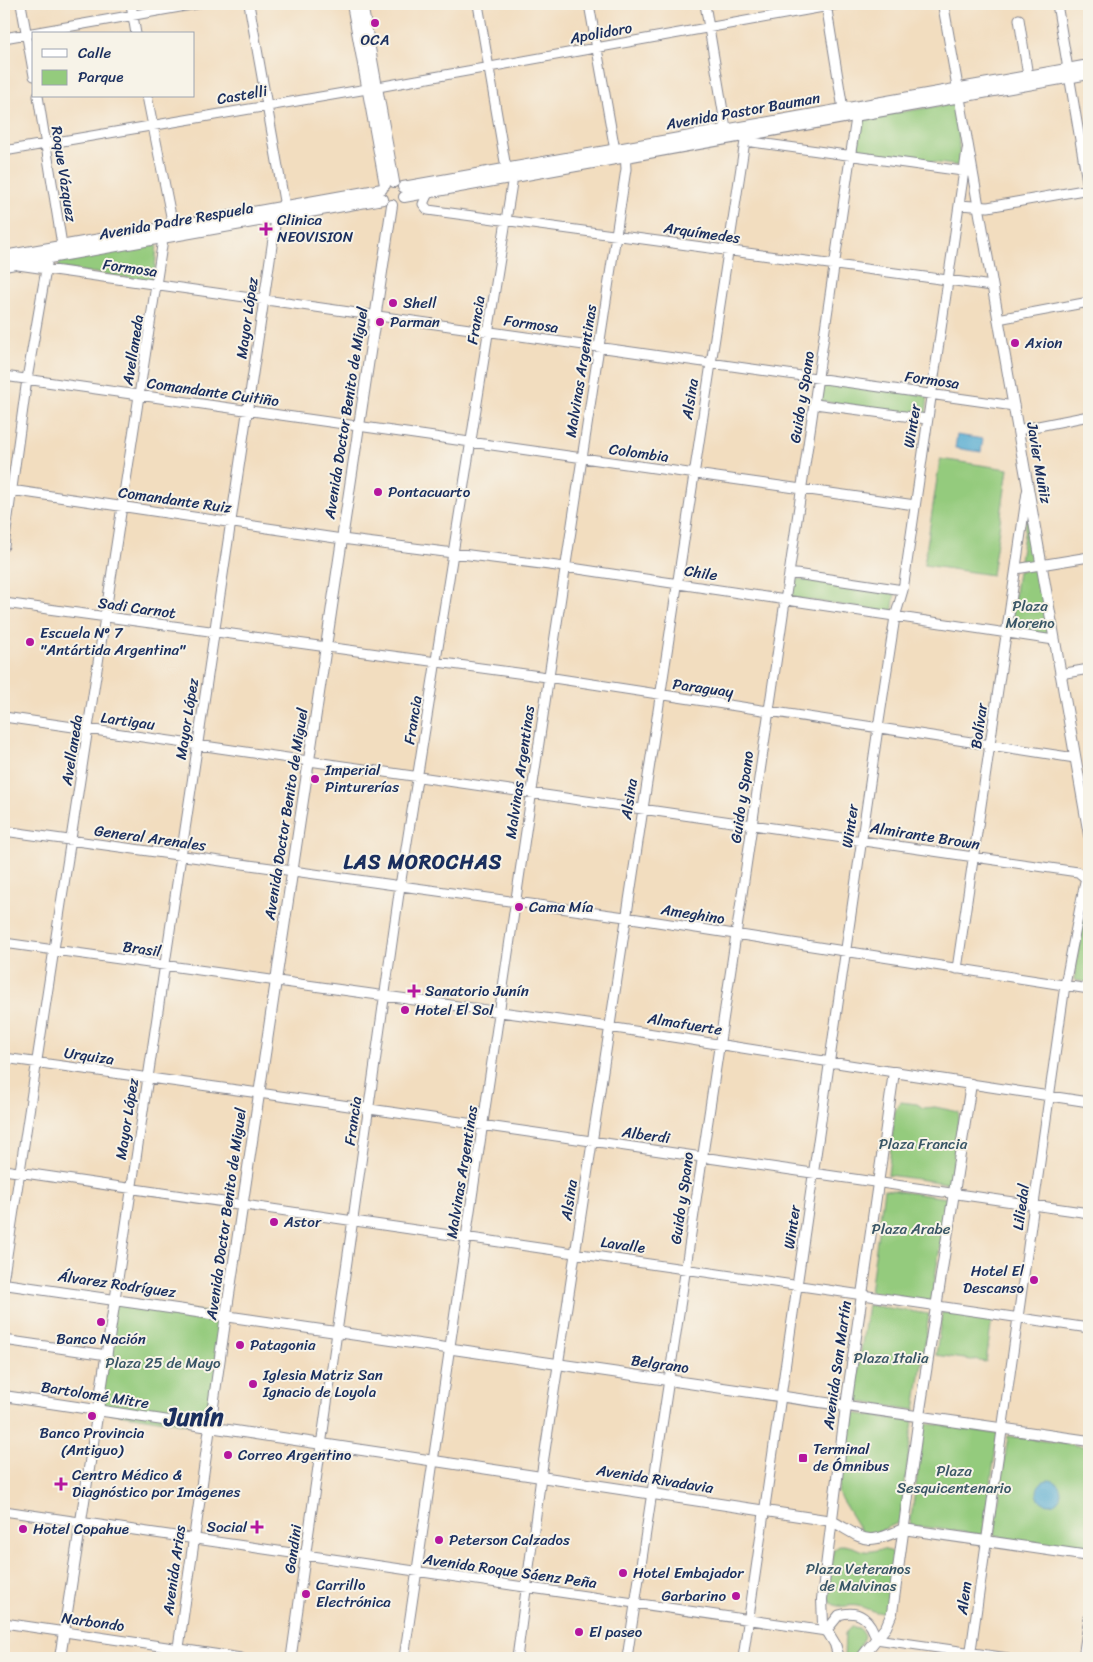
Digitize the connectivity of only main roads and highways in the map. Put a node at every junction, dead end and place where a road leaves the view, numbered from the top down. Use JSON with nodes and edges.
{"nodes":[{"id":1,"x":352,"y":4,"type":"edge"},
{"id":2,"x":362,"y":4,"type":"edge"},
{"id":3,"x":942,"y":4,"type":"edge"},
{"id":4,"x":1089,"y":65,"type":"edge"},
{"id":5,"x":1068,"y":73,"type":"junction"},
{"id":6,"x":1089,"y":74,"type":"edge"},
{"id":7,"x":372,"y":88,"type":"junction"},
{"id":8,"x":958,"y":92,"type":"junction"},
{"id":9,"x":509,"y":172,"type":"junction"},
{"id":10,"x":392,"y":192,"type":"junction"},
{"id":11,"x":174,"y":232,"type":"junction"},
{"id":12,"x":48,"y":254,"type":"junction"},
{"id":13,"x":4,"y":256,"type":"edge"},
{"id":14,"x":4,"y":266,"type":"edge"},
{"id":15,"x":1085,"y":784,"type":"edge"},
{"id":16,"x":1089,"y":835,"type":"edge"},
{"id":17,"x":894,"y":1072,"type":"joint"},
{"id":18,"x":4,"y":1284,"type":"edge"},
{"id":19,"x":115,"y":1299,"type":"junction"},
{"id":20,"x":226,"y":1315,"type":"junction"},
{"id":21,"x":4,"y":1396,"type":"edge"},
{"id":22,"x":846,"y":1406,"type":"junction"},
{"id":23,"x":99,"y":1411,"type":"junction"},
{"id":24,"x":918,"y":1416,"type":"junction"},
{"id":25,"x":211,"y":1428,"type":"junction"},
{"id":26,"x":1089,"y":1441,"type":"edge"},
{"id":27,"x":832,"y":1521,"type":"junction"},
{"id":28,"x":903,"y":1530,"type":"junction"},
{"id":29,"x":1089,"y":1556,"type":"edge"},
{"id":30,"x":177,"y":1654,"type":"edge"},
{"id":31,"x":60,"y":1658,"type":"edge"},
{"id":32,"x":839,"y":1658,"type":"edge"},
{"id":33,"x":861,"y":1658,"type":"edge"}],
"edges":[{"from":1,"to":7,"type":"main road","name":"Avenida Doctor Benito de Miguel"},
{"from":2,"to":7,"type":"main road","name":"Avenida Doctor Benito de Miguel"},
{"from":3,"to":8,"type":"main road","name":"Javier Muñiz"},
{"from":4,"to":5,"type":"main road","name":"Avenida Pastor Bauman"},
{"from":5,"to":6,"type":"main road","name":"Avenida Pastor Bauman"},
{"from":5,"to":8,"type":"main road","name":"Avenida Pastor Bauman"},
{"from":5,"to":8,"type":"main road","name":"Avenida Pastor Bauman"},
{"from":7,"to":10,"type":"main road","name":"Avenida Doctor Benito de Miguel"},
{"from":8,"to":9,"type":"main road","name":"Avenida Pastor Bauman"},
{"from":8,"to":15,"type":"main road","name":"Javier Muñiz"},
{"from":9,"to":10,"type":"main road","name":"Avenida Pastor Bauman"},
{"from":9,"to":10,"type":"main road","name":"Avenida Pastor Bauman"},
{"from":10,"to":11,"type":"main road","name":"Avenida Padre Respuela"},
{"from":10,"to":11,"type":"main road","name":"Avenida Padre Respuela"},
{"from":10,"to":20,"type":"main road","name":"Avenida Doctor Benito de Miguel"},
{"from":11,"to":12,"type":"main road","name":"Avenida Padre Respuela"},
{"from":12,"to":13,"type":"main road","name":"Avenida Padre Respuela"},
{"from":12,"to":14,"type":"main road","name":"Avenida Padre Respuela"},
{"from":15,"to":16,"type":"main road","name":"Javier Muñiz"},
{"from":17,"to":22,"type":"main road","name":"Avenida San Martín"},
{"from":17,"to":24,"type":"main road","name":"Almafuerte"},
{"from":18,"to":19,"type":"main road","name":"Álvarez Rodríguez"},
{"from":19,"to":20,"type":"main road","name":"Álvarez Rodríguez"},
{"from":19,"to":23,"type":"main road","name":"Mayor López"},
{"from":20,"to":22,"type":"main road","name":"Belgrano"},
{"from":20,"to":25,"type":"main road","name":"Avenida Doctor Benito de Miguel"},
{"from":21,"to":23,"type":"main road","name":"Bartolomé Mitre"},
{"from":22,"to":24,"type":"main road","name":"Belgrano"},
{"from":22,"to":27,"type":"main road","name":"Avenida San Martín"},
{"from":23,"to":25,"type":"main road","name":"Bartolomé Mitre"},
{"from":23,"to":31,"type":"main road","name":"Mayor López"},
{"from":24,"to":26,"type":"main road","name":"Belgrano"},
{"from":24,"to":28,"type":"main road"},
{"from":25,"to":27,"type":"main road","name":"Avenida Rivadavia"},
{"from":25,"to":30,"type":"main road","name":"Avenida Arias"},
{"from":27,"to":28,"type":"main road","name":"Avenida Rivadavia"},
{"from":27,"to":32,"type":"main road","name":"Avenida San Martín"},
{"from":28,"to":29,"type":"main road","name":"Avenida Rivadavia"},
{"from":28,"to":33,"type":"main road"}]}
